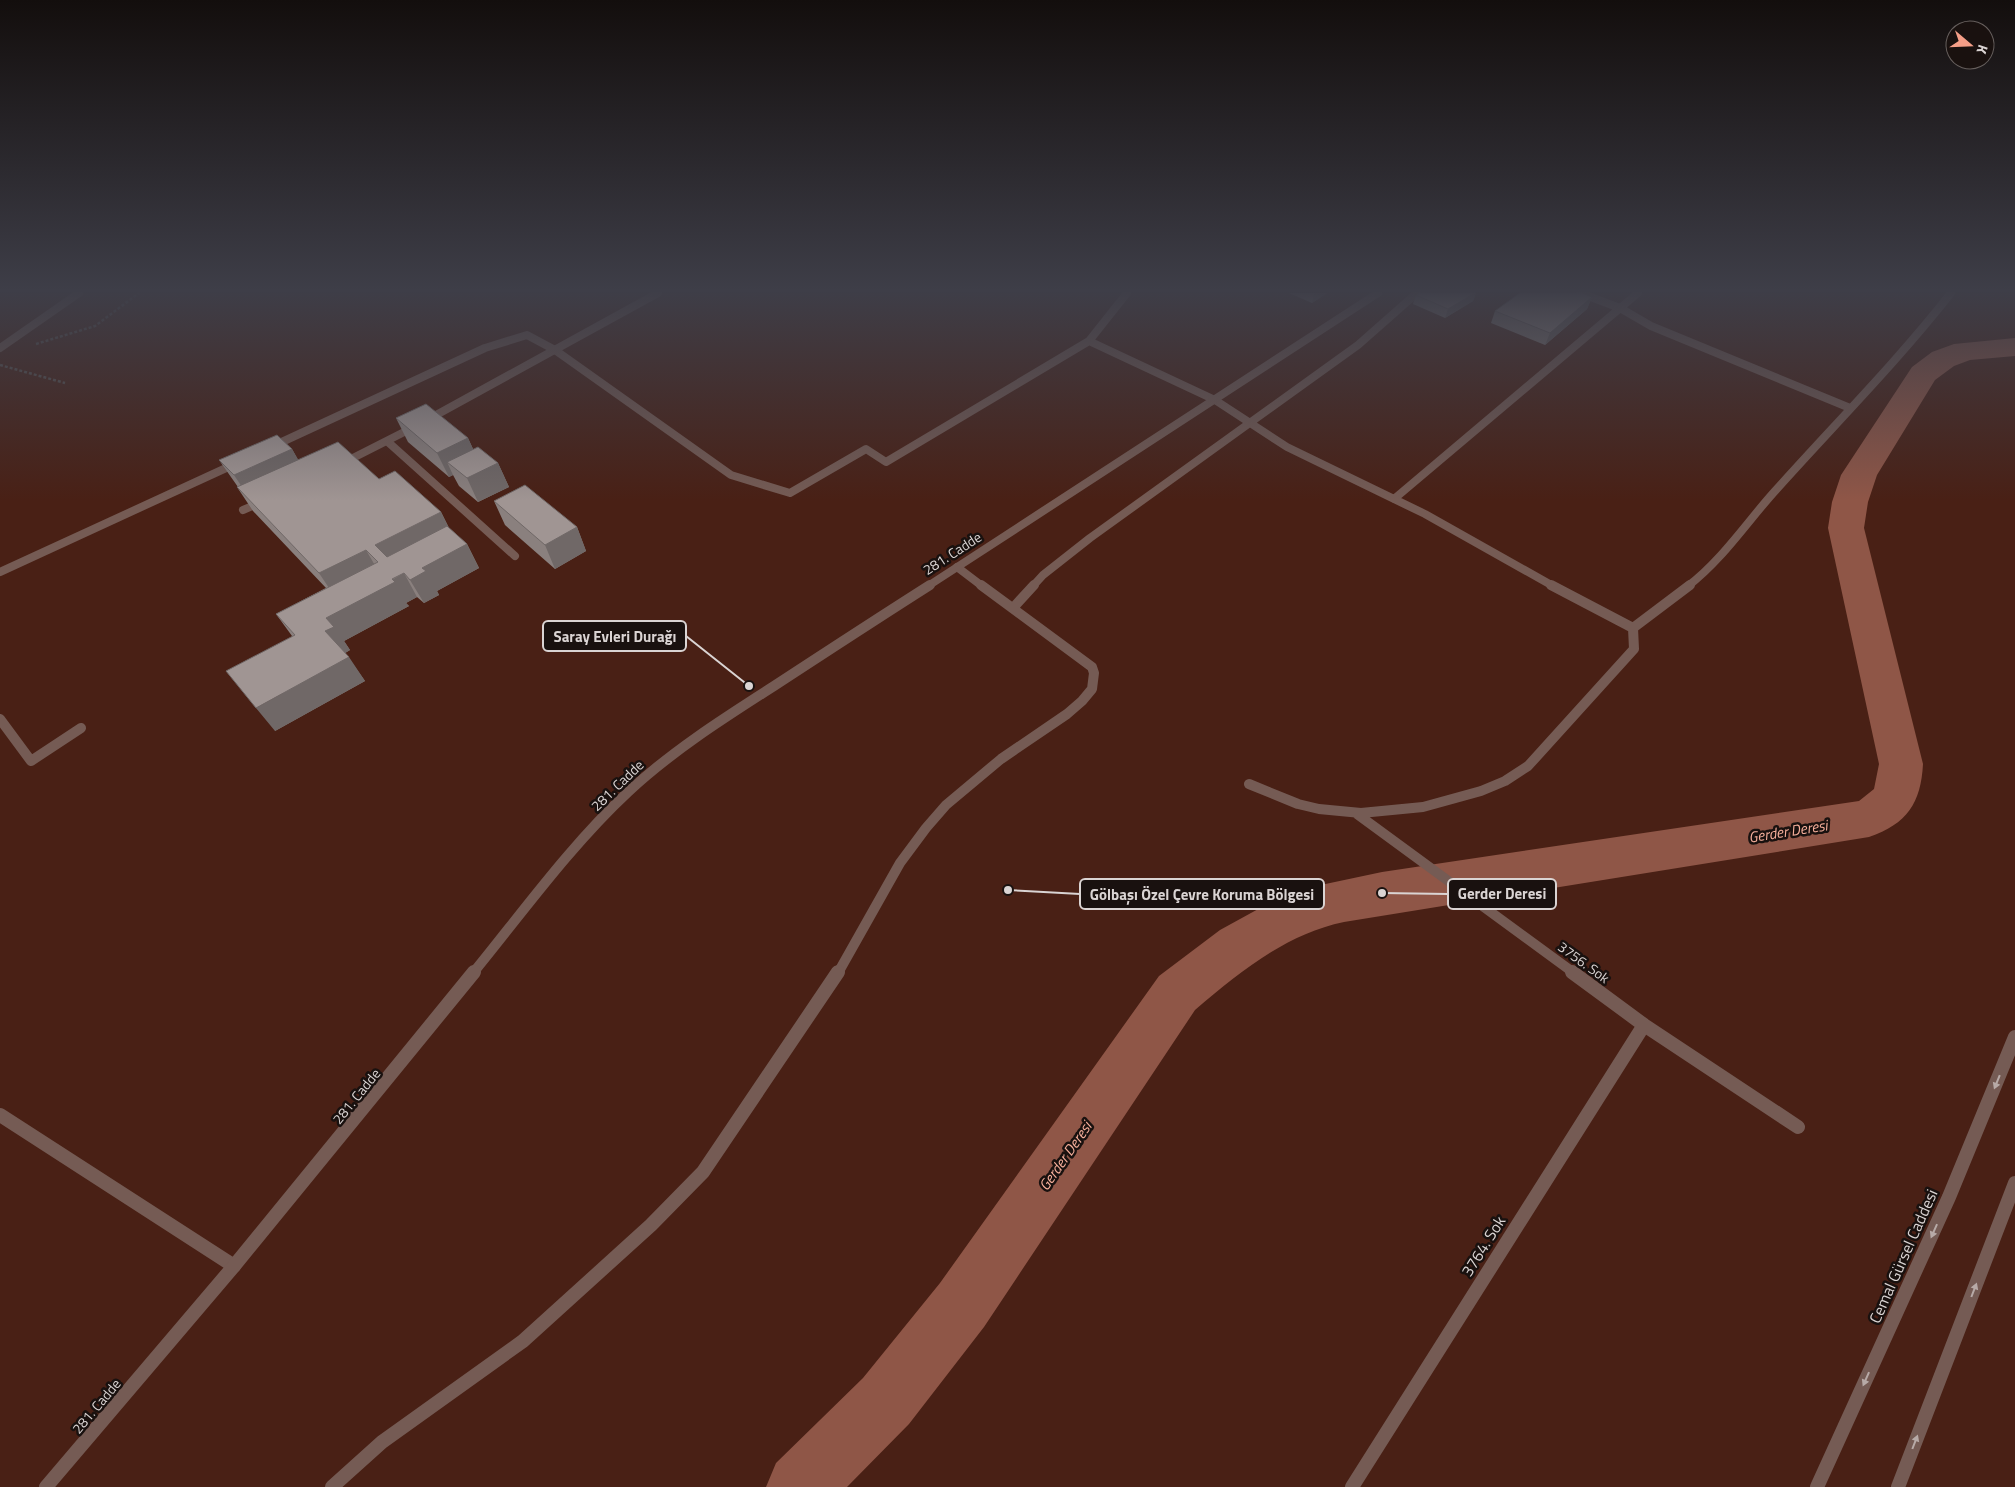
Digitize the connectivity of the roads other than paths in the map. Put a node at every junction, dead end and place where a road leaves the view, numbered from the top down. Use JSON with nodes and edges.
{"nodes":[{"id":1,"x":454,"y":362,"type":"edge"},
{"id":2,"x":533,"y":362,"type":"edge"},
{"id":3,"x":572,"y":362,"type":"edge"},
{"id":4,"x":1053,"y":362,"type":"edge"},
{"id":5,"x":1135,"y":362,"type":"edge"},
{"id":6,"x":1272,"y":362,"type":"edge"},
{"id":7,"x":1335,"y":362,"type":"edge"},
{"id":8,"x":1556,"y":362,"type":"edge"},
{"id":9,"x":1739,"y":362,"type":"edge"},
{"id":10,"x":1893,"y":362,"type":"edge"},
{"id":11,"x":1215,"y":400,"type":"junction"},
{"id":12,"x":1850,"y":408,"type":"junction"},
{"id":13,"x":1249,"y":422,"type":"junction"},
{"id":14,"x":388,"y":442,"type":"junction"},
{"id":15,"x":260,"y":452,"type":"edge"},
{"id":16,"x":242,"y":460,"type":"edge"},
{"id":17,"x":334,"y":468,"type":"edge"},
{"id":18,"x":270,"y":497,"type":"edge"},
{"id":19,"x":1394,"y":499,"type":"junction"},
{"id":20,"x":243,"y":510,"type":"edge"},
{"id":21,"x":515,"y":556,"type":"dead end"},
{"id":22,"x":958,"y":567,"type":"junction"},
{"id":23,"x":0,"y":572,"type":"edge"},
{"id":24,"x":1013,"y":608,"type":"junction"},
{"id":25,"x":1633,"y":628,"type":"junction"},
{"id":26,"x":0,"y":719,"type":"edge"},
{"id":27,"x":81,"y":728,"type":"dead end"},
{"id":28,"x":1249,"y":784,"type":"dead end"},
{"id":29,"x":1357,"y":814,"type":"junction"},
{"id":30,"x":1644,"y":1025,"type":"junction"},
{"id":31,"x":2015,"y":1036,"type":"edge"},
{"id":32,"x":0,"y":1116,"type":"edge"},
{"id":33,"x":1798,"y":1127,"type":"dead end"},
{"id":34,"x":2015,"y":1183,"type":"edge"},
{"id":35,"x":234,"y":1266,"type":"junction"},
{"id":36,"x":46,"y":1487,"type":"edge"},
{"id":37,"x":332,"y":1487,"type":"edge"},
{"id":38,"x":1352,"y":1487,"type":"edge"},
{"id":39,"x":1817,"y":1487,"type":"edge"},
{"id":40,"x":1898,"y":1487,"type":"edge"}],
"edges":[{"from":1,"to":15,"type":"street"},
{"from":2,"to":14,"type":"street"},
{"from":3,"to":4,"type":"street"},
{"from":5,"to":11,"type":"street"},
{"from":6,"to":11,"type":"street","name":"281. Cadde"},
{"from":7,"to":13,"type":"street"},
{"from":8,"to":19,"type":"street"},
{"from":9,"to":12,"type":"street"},
{"from":10,"to":12,"type":"street"},
{"from":11,"to":13,"type":"street"},
{"from":11,"to":22,"type":"street","name":"281. Cadde"},
{"from":12,"to":25,"type":"street"},
{"from":13,"to":19,"type":"street"},
{"from":13,"to":24,"type":"street"},
{"from":14,"to":17,"type":"street"},
{"from":14,"to":21,"type":"street"},
{"from":16,"to":23,"type":"street"},
{"from":18,"to":20,"type":"street"},
{"from":19,"to":25,"type":"street"},
{"from":22,"to":24,"type":"street"},
{"from":22,"to":35,"type":"street","name":"281. Cadde"},
{"from":24,"to":37,"type":"street"},
{"from":25,"to":29,"type":"street"},
{"from":26,"to":27,"type":"street"},
{"from":28,"to":29,"type":"street"},
{"from":29,"to":30,"type":"street","name":"3756. Sok"},
{"from":30,"to":33,"type":"street","name":"3756. Sok"},
{"from":30,"to":38,"type":"street","name":"3764. Sok"},
{"from":31,"to":39,"type":"street","name":"Cemal Gürsel Caddesi","one_way":true},
{"from":32,"to":35,"type":"street"},
{"from":40,"to":34,"type":"street","one_way":true},
{"from":35,"to":36,"type":"street","name":"281. Cadde"}]}
